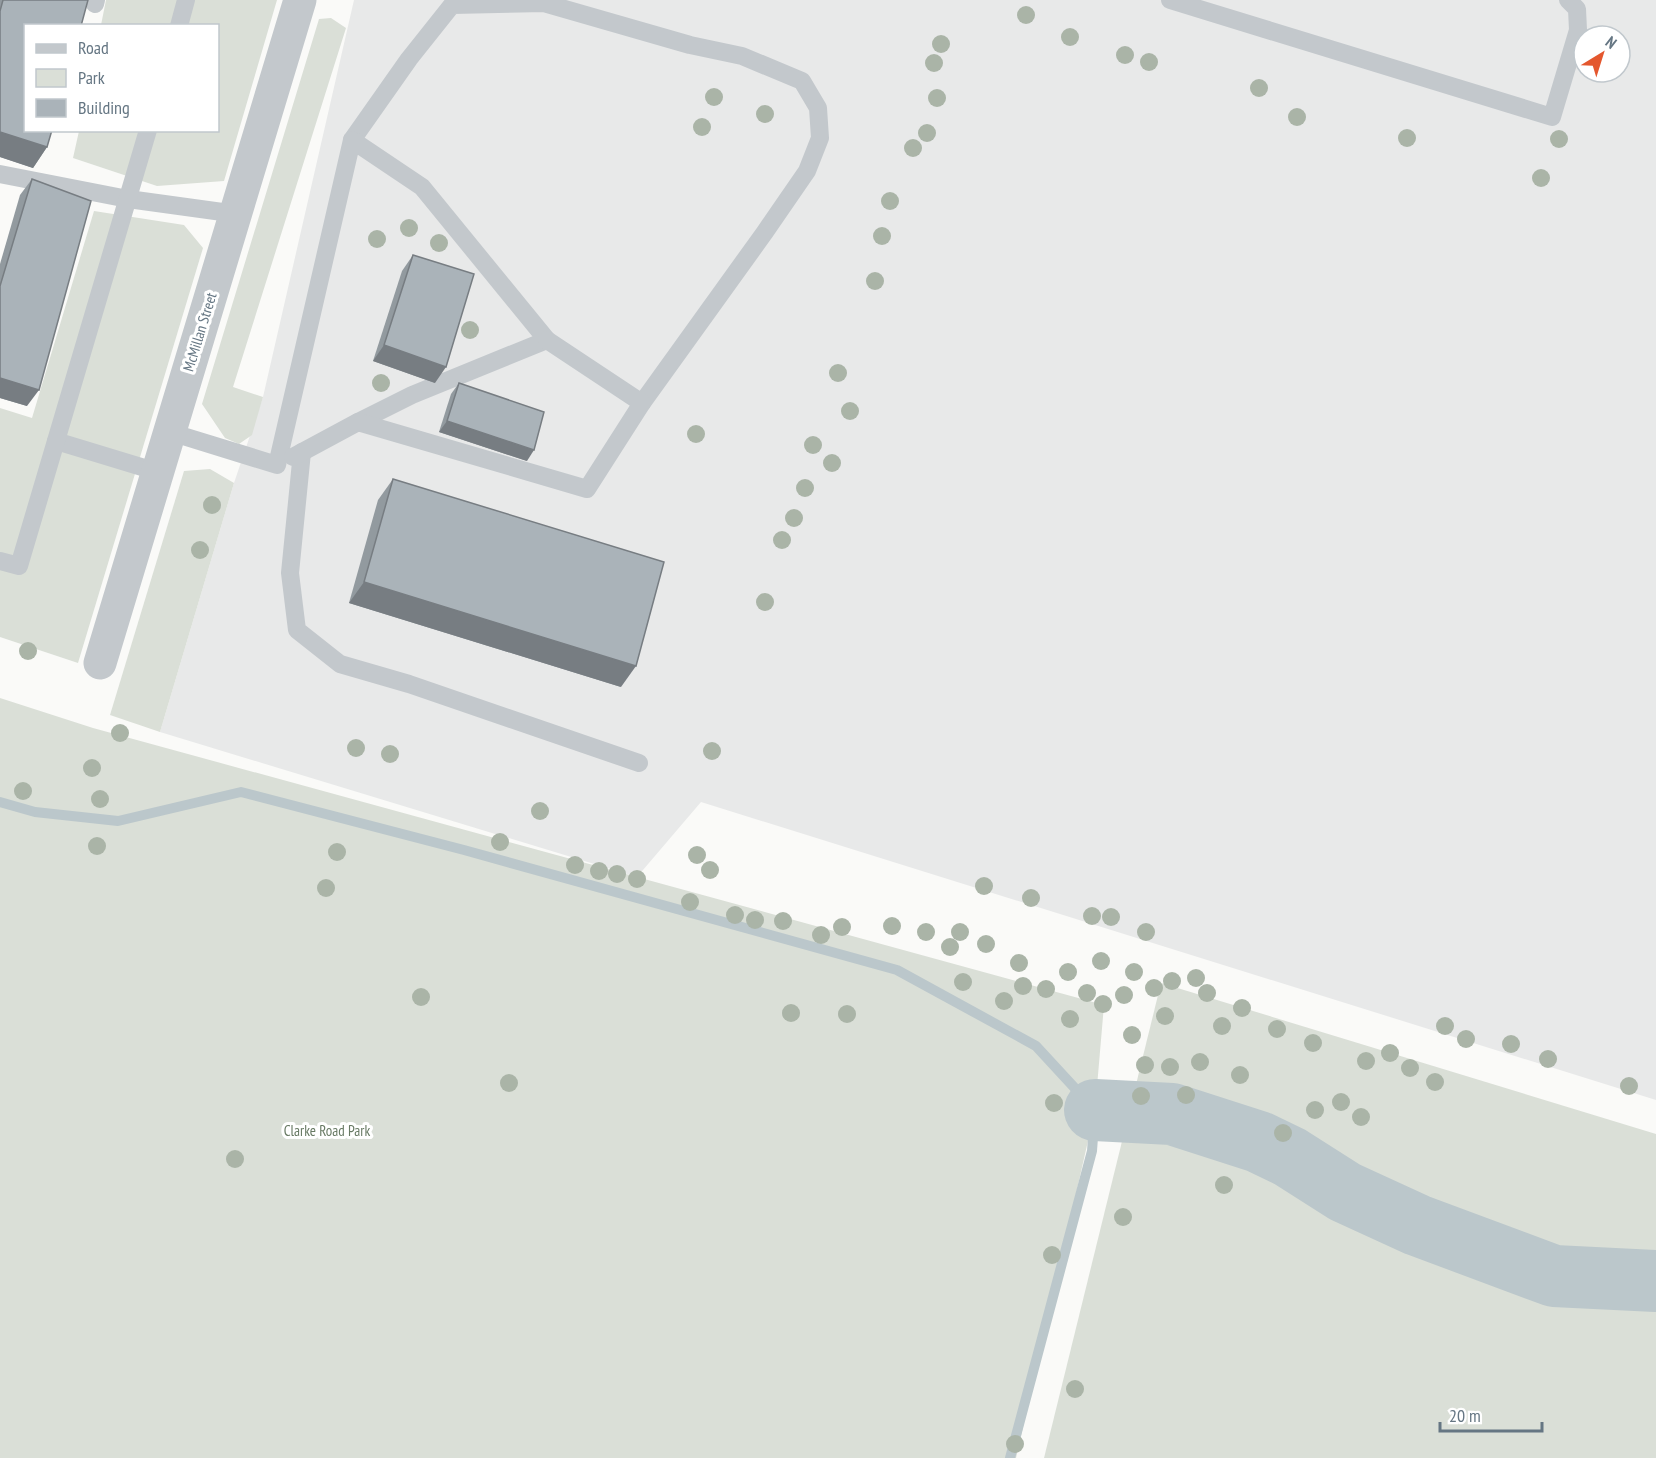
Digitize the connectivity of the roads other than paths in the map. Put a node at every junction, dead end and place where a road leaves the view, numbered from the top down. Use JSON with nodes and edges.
{"nodes":[{"id":1,"x":186,"y":0,"type":"edge"},
{"id":2,"x":300,"y":0,"type":"edge"},
{"id":3,"x":1170,"y":0,"type":"edge"},
{"id":4,"x":1568,"y":0,"type":"edge"},
{"id":5,"x":180,"y":24,"type":"edge"},
{"id":6,"x":147,"y":132,"type":"edge"},
{"id":7,"x":352,"y":140,"type":"junction"},
{"id":8,"x":0,"y":174,"type":"edge"},
{"id":9,"x":128,"y":199,"type":"junction"},
{"id":10,"x":237,"y":214,"type":"junction"},
{"id":11,"x":547,"y":340,"type":"junction"},
{"id":12,"x":642,"y":403,"type":"junction"},
{"id":13,"x":358,"y":422,"type":"junction"},
{"id":14,"x":170,"y":432,"type":"junction"},
{"id":15,"x":56,"y":441,"type":"junction"},
{"id":16,"x":302,"y":452,"type":"junction"},
{"id":17,"x":277,"y":465,"type":"junction"},
{"id":18,"x":158,"y":472,"type":"junction"},
{"id":19,"x":0,"y":561,"type":"edge"},
{"id":20,"x":100,"y":663,"type":"dead end"},
{"id":21,"x":639,"y":763,"type":"dead end"}],
"edges":[{"from":1,"to":5,"type":"lane"},
{"from":2,"to":10,"type":"street","name":"McMillan Street"},
{"from":3,"to":4,"type":"lane"},
{"from":6,"to":9,"type":"lane"},
{"from":7,"to":11,"type":"lane"},
{"from":7,"to":12,"type":"lane"},
{"from":7,"to":17,"type":"lane"},
{"from":8,"to":9,"type":"lane"},
{"from":9,"to":10,"type":"lane"},
{"from":9,"to":15,"type":"lane"},
{"from":10,"to":14,"type":"street","name":"McMillan Street"},
{"from":11,"to":12,"type":"lane"},
{"from":11,"to":13,"type":"lane"},
{"from":12,"to":13,"type":"lane"},
{"from":13,"to":16,"type":"lane"},
{"from":14,"to":17,"type":"lane"},
{"from":14,"to":18,"type":"street","name":"McMillan Street"},
{"from":15,"to":18,"type":"lane"},
{"from":15,"to":19,"type":"lane"},
{"from":16,"to":17,"type":"lane"},
{"from":16,"to":21,"type":"lane"},
{"from":18,"to":20,"type":"street","name":"McMillan Street"}]}
